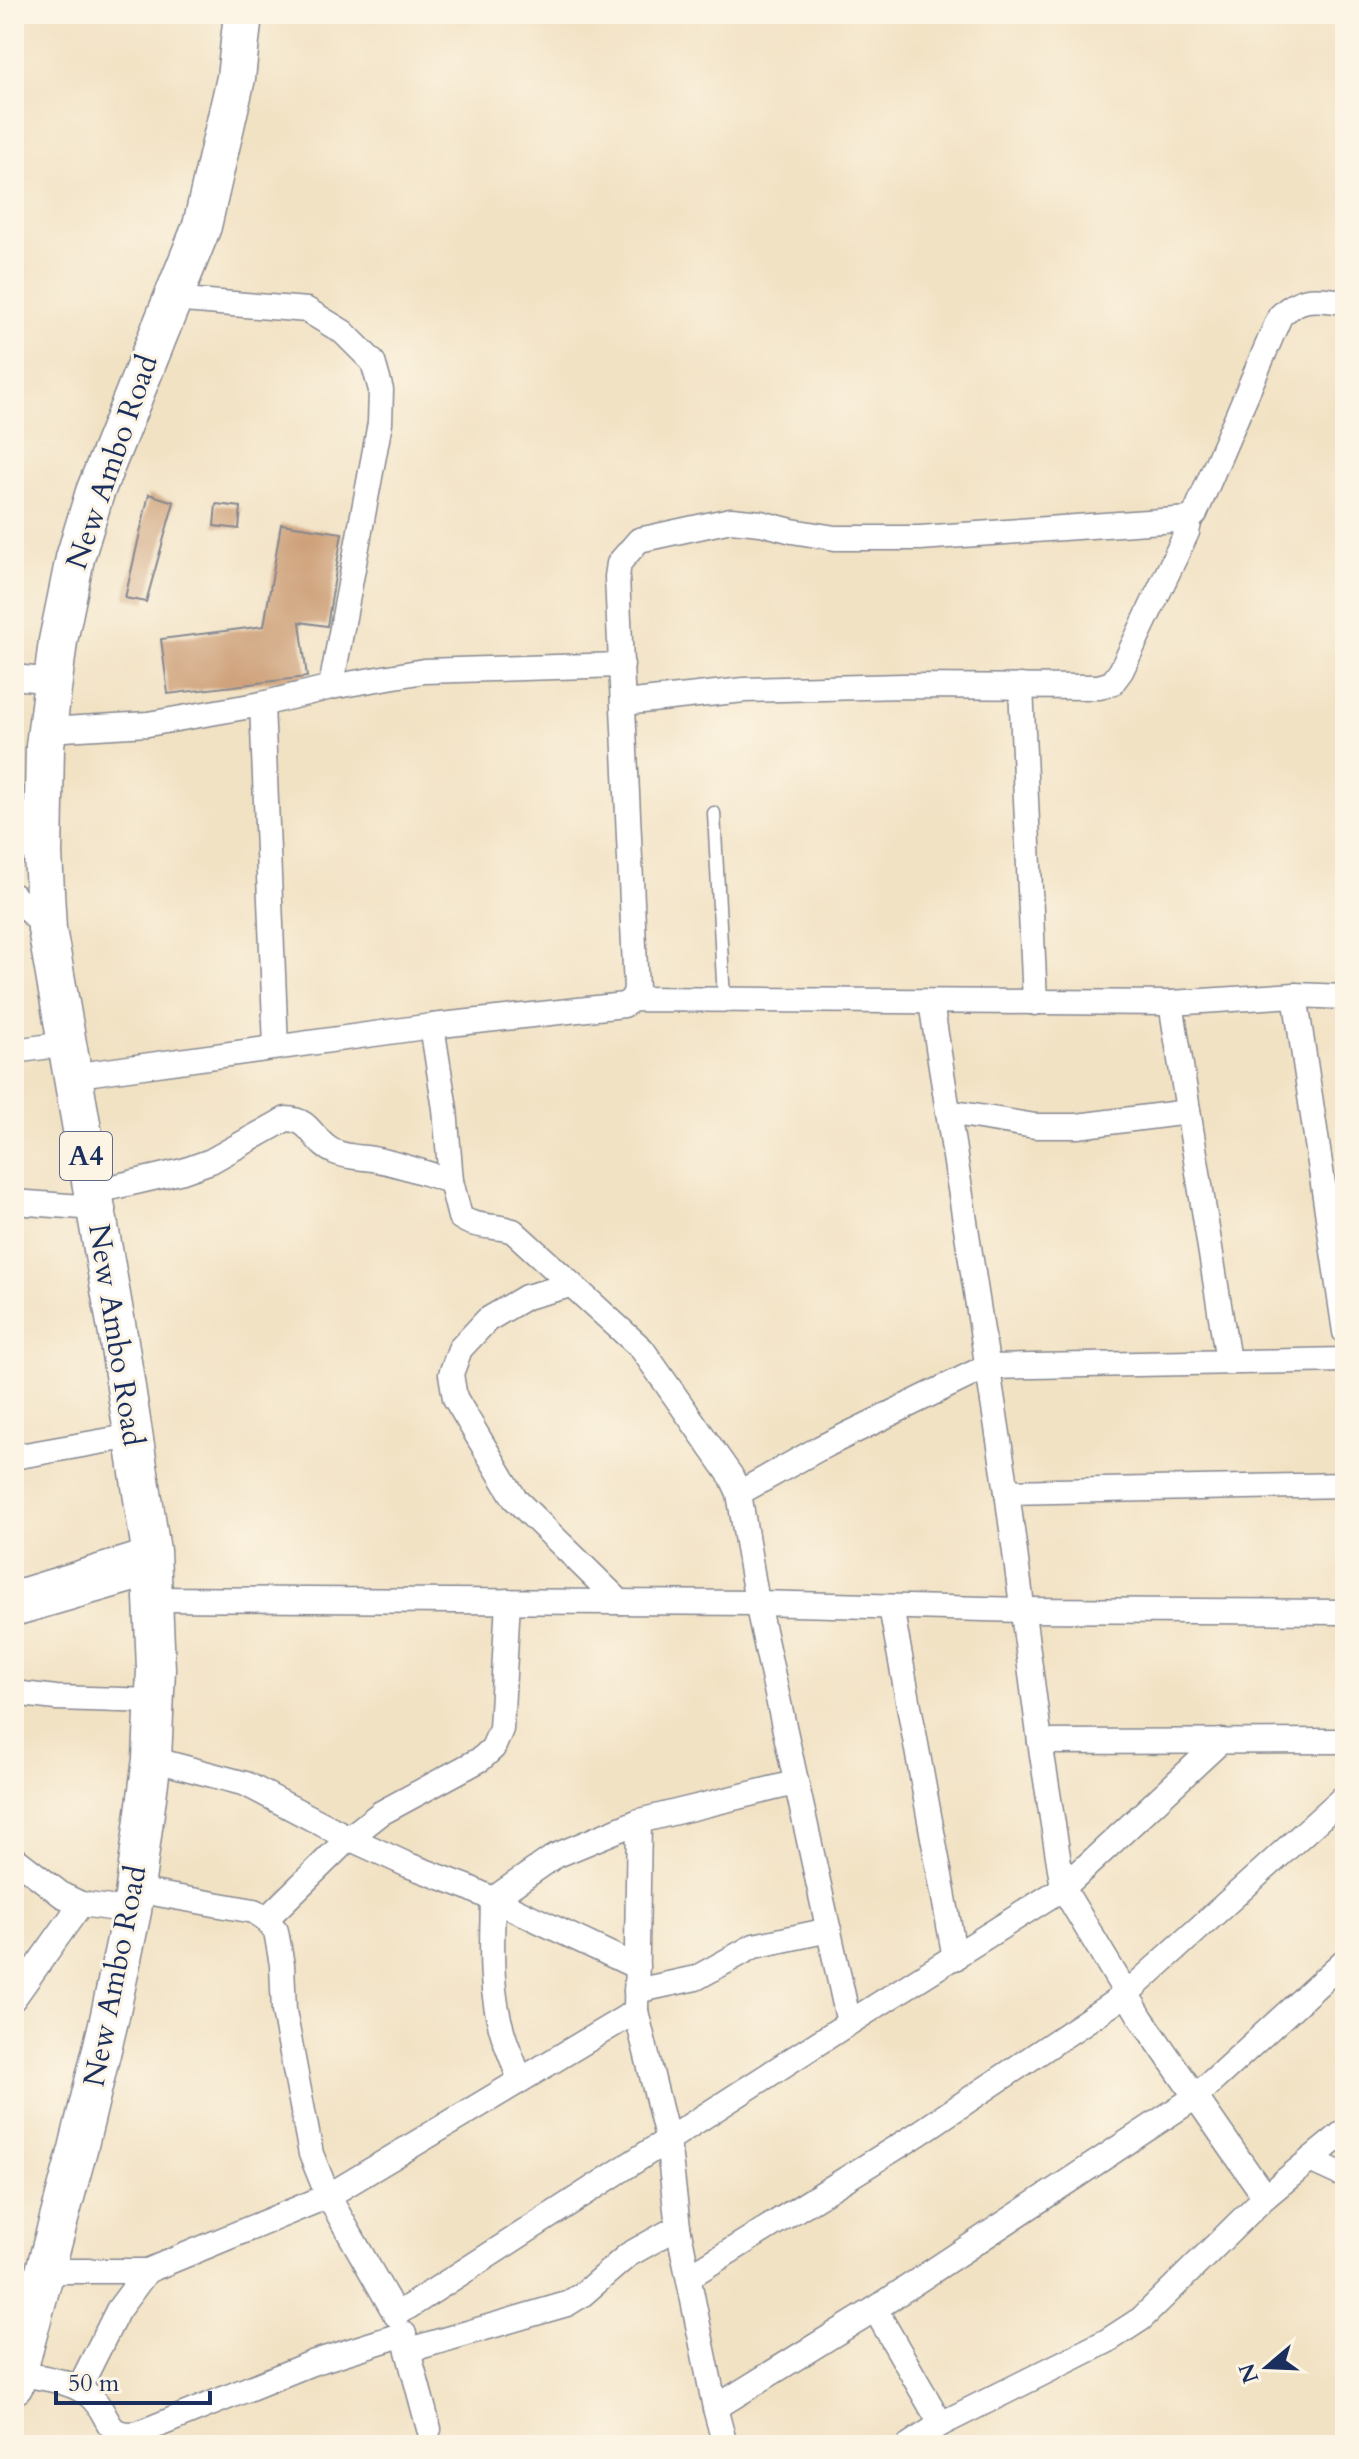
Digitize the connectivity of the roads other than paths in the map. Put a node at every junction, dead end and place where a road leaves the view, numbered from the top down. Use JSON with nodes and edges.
{"nodes":[{"id":1,"x":243,"y":14,"type":"edge"},
{"id":2,"x":171,"y":299,"type":"junction"},
{"id":3,"x":1345,"y":302,"type":"edge"},
{"id":4,"x":1190,"y":519,"type":"junction"},
{"id":5,"x":622,"y":665,"type":"junction"},
{"id":6,"x":25,"y":675,"type":"edge"},
{"id":7,"x":1021,"y":686,"type":"junction"},
{"id":8,"x":331,"y":687,"type":"junction"},
{"id":9,"x":624,"y":703,"type":"junction"},
{"id":10,"x":262,"y":704,"type":"junction"},
{"id":11,"x":47,"y":730,"type":"junction"},
{"id":12,"x":714,"y":813,"type":"dead end"},
{"id":13,"x":14,"y":896,"type":"edge"},
{"id":14,"x":32,"y":923,"type":"edge"},
{"id":15,"x":1295,"y":995,"type":"junction"},
{"id":16,"x":1345,"y":997,"type":"edge"},
{"id":17,"x":633,"y":999,"type":"junction"},
{"id":18,"x":724,"y":1000,"type":"junction"},
{"id":19,"x":931,"y":1002,"type":"junction"},
{"id":20,"x":1035,"y":1003,"type":"junction"},
{"id":21,"x":1171,"y":1003,"type":"junction"},
{"id":22,"x":432,"y":1026,"type":"junction"},
{"id":23,"x":276,"y":1047,"type":"junction"},
{"id":24,"x":14,"y":1051,"type":"edge"},
{"id":25,"x":68,"y":1060,"type":"junction"},
{"id":26,"x":948,"y":1112,"type":"junction"},
{"id":27,"x":1188,"y":1112,"type":"junction"},
{"id":28,"x":451,"y":1181,"type":"junction"},
{"id":29,"x":94,"y":1200,"type":"junction"},
{"id":30,"x":14,"y":1202,"type":"edge"},
{"id":31,"x":571,"y":1285,"type":"junction"},
{"id":32,"x":1345,"y":1332,"type":"edge"},
{"id":33,"x":1345,"y":1360,"type":"edge"},
{"id":34,"x":1228,"y":1361,"type":"junction"},
{"id":35,"x":986,"y":1367,"type":"junction"},
{"id":36,"x":133,"y":1436,"type":"junction"},
{"id":37,"x":14,"y":1457,"type":"edge"},
{"id":38,"x":1345,"y":1485,"type":"edge"},
{"id":39,"x":1007,"y":1492,"type":"junction"},
{"id":40,"x":739,"y":1493,"type":"junction"},
{"id":41,"x":152,"y":1575,"type":"junction"},
{"id":42,"x":14,"y":1593,"type":"edge"},
{"id":43,"x":508,"y":1601,"type":"junction"},
{"id":44,"x":620,"y":1602,"type":"junction"},
{"id":45,"x":757,"y":1603,"type":"junction"},
{"id":46,"x":891,"y":1607,"type":"junction"},
{"id":47,"x":1022,"y":1610,"type":"junction"},
{"id":48,"x":1345,"y":1612,"type":"edge"},
{"id":49,"x":14,"y":1614,"type":"edge"},
{"id":50,"x":14,"y":1693,"type":"edge"},
{"id":51,"x":154,"y":1701,"type":"junction"},
{"id":52,"x":1221,"y":1741,"type":"junction"},
{"id":53,"x":1345,"y":1741,"type":"edge"},
{"id":54,"x":1040,"y":1742,"type":"junction"},
{"id":55,"x":152,"y":1759,"type":"junction"},
{"id":56,"x":795,"y":1783,"type":"junction"},
{"id":57,"x":1345,"y":1796,"type":"edge"},
{"id":58,"x":639,"y":1821,"type":"junction"},
{"id":59,"x":349,"y":1838,"type":"junction"},
{"id":60,"x":14,"y":1858,"type":"edge"},
{"id":61,"x":1063,"y":1888,"type":"junction"},
{"id":62,"x":493,"y":1899,"type":"junction"},
{"id":63,"x":133,"y":1900,"type":"junction"},
{"id":64,"x":81,"y":1904,"type":"junction"},
{"id":65,"x":266,"y":1919,"type":"junction"},
{"id":66,"x":829,"y":1930,"type":"junction"},
{"id":67,"x":955,"y":1958,"type":"junction"},
{"id":68,"x":1345,"y":1960,"type":"edge"},
{"id":69,"x":636,"y":1990,"type":"junction"},
{"id":70,"x":1125,"y":1995,"type":"junction"},
{"id":71,"x":14,"y":1998,"type":"edge"},
{"id":72,"x":849,"y":2023,"type":"junction"},
{"id":73,"x":520,"y":2080,"type":"junction"},
{"id":74,"x":1194,"y":2098,"type":"junction"},
{"id":75,"x":1345,"y":2131,"type":"edge"},
{"id":76,"x":668,"y":2141,"type":"junction"},
{"id":77,"x":1310,"y":2160,"type":"junction"},
{"id":78,"x":1345,"y":2176,"type":"edge"},
{"id":79,"x":328,"y":2196,"type":"junction"},
{"id":80,"x":1265,"y":2197,"type":"junction"},
{"id":81,"x":678,"y":2227,"type":"junction"},
{"id":82,"x":43,"y":2271,"type":"junction"},
{"id":83,"x":147,"y":2271,"type":"junction"},
{"id":84,"x":690,"y":2276,"type":"junction"},
{"id":85,"x":875,"y":2309,"type":"junction"},
{"id":86,"x":403,"y":2333,"type":"junction"},
{"id":87,"x":17,"y":2364,"type":"edge"},
{"id":88,"x":79,"y":2388,"type":"junction"},
{"id":89,"x":715,"y":2408,"type":"junction"},
{"id":90,"x":941,"y":2424,"type":"junction"},
{"id":91,"x":429,"y":2429,"type":"dead end"},
{"id":92,"x":725,"y":2445,"type":"edge"},
{"id":93,"x":909,"y":2445,"type":"edge"}],
"edges":[{"from":1,"to":2,"type":"main road","name":"New Ambo Road","number":"A4"},
{"from":2,"to":6,"type":"main road","name":"New Ambo Road","number":"A4"},
{"from":2,"to":8,"type":"street"},
{"from":3,"to":4,"type":"street"},
{"from":4,"to":5,"type":"street"},
{"from":4,"to":7,"type":"street"},
{"from":5,"to":8,"type":"street"},
{"from":5,"to":9,"type":"street"},
{"from":6,"to":11,"type":"main road","name":"New Ambo Road","number":"A4"},
{"from":7,"to":9,"type":"street"},
{"from":7,"to":20,"type":"street"},
{"from":8,"to":10,"type":"street"},
{"from":9,"to":17,"type":"street"},
{"from":10,"to":11,"type":"street"},
{"from":10,"to":23,"type":"street"},
{"from":11,"to":14,"type":"main road","name":"New Ambo Road","number":"A4"},
{"from":12,"to":18,"type":"lane"},
{"from":13,"to":14,"type":"street"},
{"from":14,"to":25,"type":"main road","name":"New Ambo Road","number":"A4"},
{"from":15,"to":16,"type":"street"},
{"from":15,"to":21,"type":"street"},
{"from":15,"to":32,"type":"street"},
{"from":17,"to":18,"type":"street"},
{"from":17,"to":22,"type":"street"},
{"from":18,"to":19,"type":"street"},
{"from":19,"to":20,"type":"street"},
{"from":19,"to":26,"type":"street"},
{"from":20,"to":21,"type":"street"},
{"from":21,"to":27,"type":"street"},
{"from":22,"to":23,"type":"street"},
{"from":22,"to":28,"type":"street"},
{"from":23,"to":25,"type":"street"},
{"from":24,"to":25,"type":"street"},
{"from":25,"to":29,"type":"main road","name":"New Ambo Road","number":"A4"},
{"from":26,"to":27,"type":"street"},
{"from":26,"to":35,"type":"street"},
{"from":27,"to":34,"type":"street"},
{"from":28,"to":29,"type":"street"},
{"from":28,"to":31,"type":"street"},
{"from":29,"to":30,"type":"street"},
{"from":29,"to":36,"type":"main road","name":"New Ambo Road","number":"A4"},
{"from":31,"to":40,"type":"street"},
{"from":31,"to":44,"type":"street"},
{"from":33,"to":34,"type":"street"},
{"from":34,"to":35,"type":"street"},
{"from":35,"to":39,"type":"street"},
{"from":35,"to":40,"type":"street"},
{"from":36,"to":37,"type":"street"},
{"from":36,"to":41,"type":"main road","name":"New Ambo Road","number":"A4"},
{"from":38,"to":39,"type":"street"},
{"from":39,"to":47,"type":"street"},
{"from":40,"to":45,"type":"street"},
{"from":41,"to":42,"type":"street"},
{"from":41,"to":43,"type":"street"},
{"from":41,"to":49,"type":"street"},
{"from":41,"to":51,"type":"main road","name":"New Ambo Road","number":"A4"},
{"from":43,"to":44,"type":"street"},
{"from":43,"to":59,"type":"street"},
{"from":44,"to":45,"type":"street"},
{"from":45,"to":46,"type":"street"},
{"from":45,"to":56,"type":"street"},
{"from":46,"to":47,"type":"street"},
{"from":46,"to":67,"type":"street"},
{"from":47,"to":48,"type":"street"},
{"from":47,"to":54,"type":"street"},
{"from":50,"to":51,"type":"street"},
{"from":51,"to":55,"type":"main road","name":"New Ambo Road","number":"A4"},
{"from":52,"to":53,"type":"street"},
{"from":52,"to":54,"type":"street"},
{"from":52,"to":61,"type":"street"},
{"from":54,"to":61,"type":"street"},
{"from":55,"to":59,"type":"street"},
{"from":55,"to":63,"type":"main road","name":"New Ambo Road","number":"A4"},
{"from":56,"to":58,"type":"street"},
{"from":56,"to":66,"type":"street"},
{"from":57,"to":70,"type":"street"},
{"from":58,"to":62,"type":"street"},
{"from":58,"to":69,"type":"street"},
{"from":59,"to":62,"type":"street"},
{"from":59,"to":65,"type":"street"},
{"from":60,"to":64,"type":"street"},
{"from":61,"to":67,"type":"street"},
{"from":61,"to":70,"type":"street"},
{"from":62,"to":69,"type":"street"},
{"from":62,"to":73,"type":"street"},
{"from":63,"to":64,"type":"street"},
{"from":63,"to":65,"type":"street"},
{"from":63,"to":82,"type":"main road","name":"New Ambo Road","number":"A4"},
{"from":64,"to":71,"type":"street"},
{"from":65,"to":79,"type":"street"},
{"from":66,"to":69,"type":"street"},
{"from":66,"to":72,"type":"street"},
{"from":67,"to":72,"type":"street"},
{"from":68,"to":74,"type":"street"},
{"from":69,"to":73,"type":"street"},
{"from":69,"to":76,"type":"street"},
{"from":70,"to":74,"type":"street"},
{"from":70,"to":84,"type":"street"},
{"from":72,"to":76,"type":"street"},
{"from":73,"to":79,"type":"street"},
{"from":74,"to":80,"type":"street"},
{"from":74,"to":85,"type":"street"},
{"from":75,"to":77,"type":"street"},
{"from":76,"to":81,"type":"street"},
{"from":76,"to":86,"type":"street"},
{"from":77,"to":78,"type":"street"},
{"from":77,"to":80,"type":"street"},
{"from":79,"to":83,"type":"street"},
{"from":79,"to":86,"type":"street"},
{"from":80,"to":90,"type":"street"},
{"from":81,"to":84,"type":"street"},
{"from":81,"to":86,"type":"street"},
{"from":82,"to":83,"type":"street"},
{"from":82,"to":87,"type":"main road","name":"New Ambo Road","number":"A4"},
{"from":83,"to":88,"type":"street"},
{"from":84,"to":89,"type":"street"},
{"from":85,"to":89,"type":"street"},
{"from":85,"to":90,"type":"street"},
{"from":86,"to":88,"type":"street"},
{"from":86,"to":91,"type":"street"},
{"from":87,"to":88,"type":"street"},
{"from":89,"to":92,"type":"street"},
{"from":90,"to":93,"type":"street"}]}
